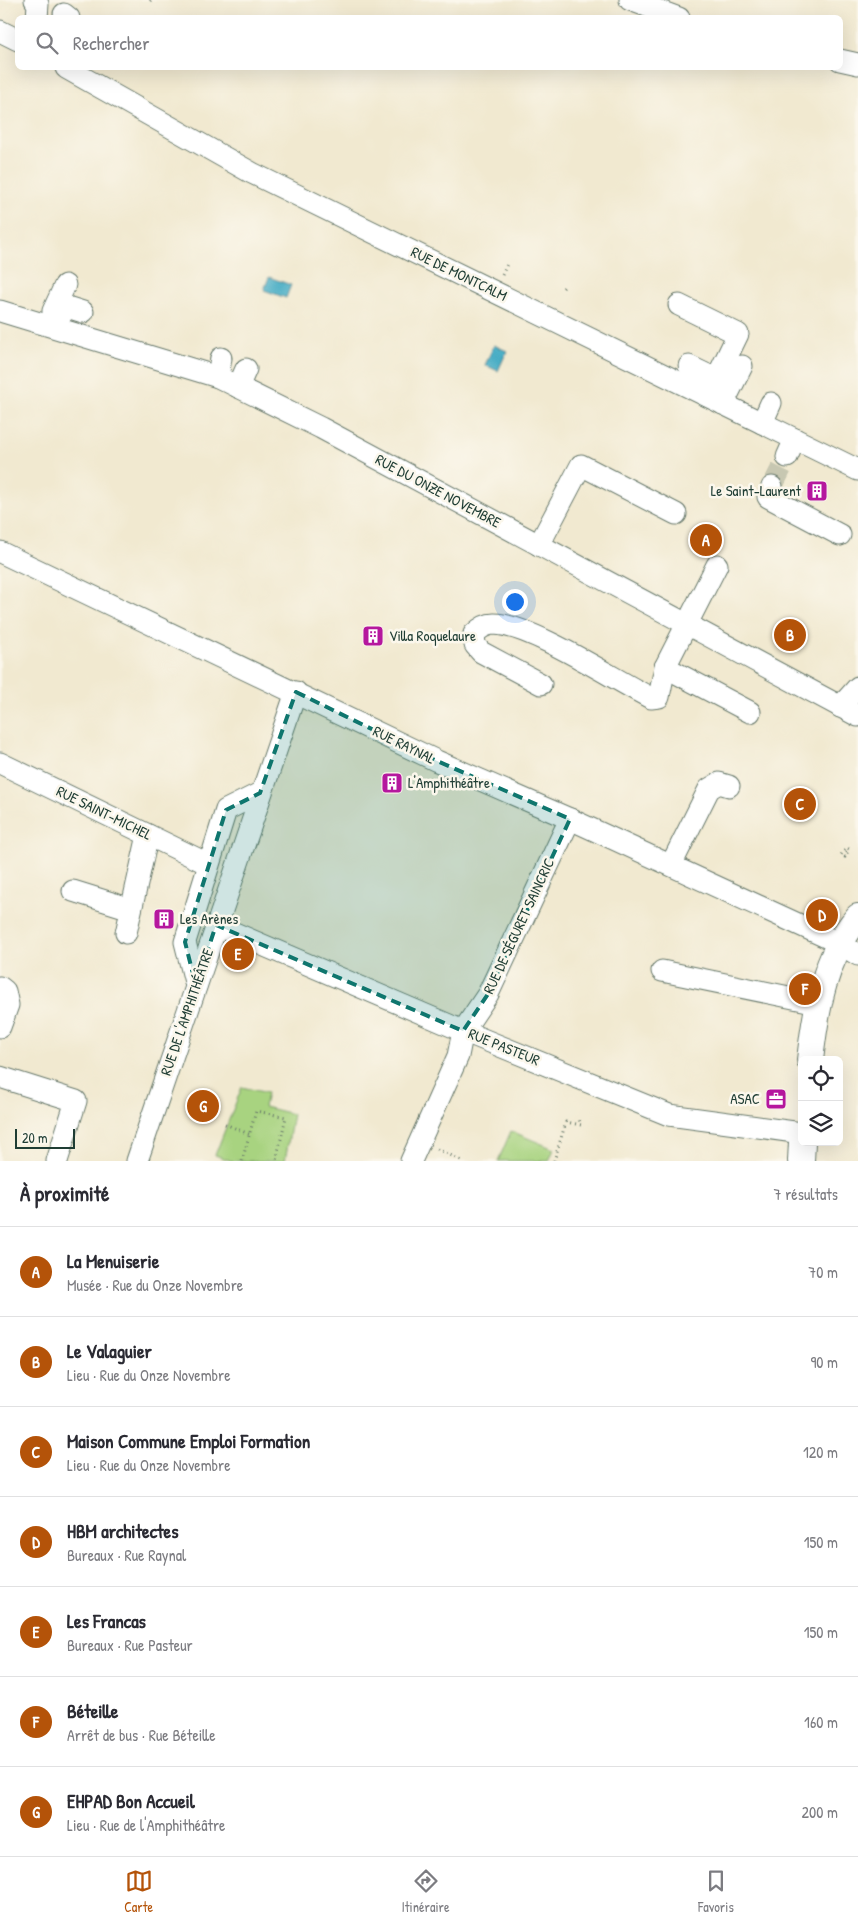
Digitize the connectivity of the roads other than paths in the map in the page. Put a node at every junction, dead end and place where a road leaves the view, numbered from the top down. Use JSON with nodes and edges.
{"nodes":[{"id":1,"x":35,"y":0,"type":"edge"},
{"id":2,"x":632,"y":0,"type":"edge"},
{"id":3,"x":37,"y":15,"type":"edge"},
{"id":4,"x":671,"y":15,"type":"edge"},
{"id":5,"x":0,"y":30,"type":"edge"},
{"id":6,"x":15,"y":38,"type":"edge"},
{"id":7,"x":843,"y":61,"type":"edge"},
{"id":8,"x":858,"y":64,"type":"edge"},
{"id":9,"x":74,"y":70,"type":"edge"},
{"id":10,"x":100,"y":76,"type":"edge"},
{"id":11,"x":64,"y":285,"type":"dead end"},
{"id":12,"x":679,"y":305,"type":"dead end"},
{"id":13,"x":0,"y":311,"type":"edge"},
{"id":14,"x":84,"y":312,"type":"dead end"},
{"id":15,"x":53,"y":326,"type":"junction"},
{"id":16,"x":689,"y":366,"type":"dead end"},
{"id":17,"x":742,"y":366,"type":"dead end"},
{"id":18,"x":716,"y":393,"type":"junction"},
{"id":19,"x":771,"y":403,"type":"dead end"},
{"id":20,"x":762,"y":423,"type":"junction"},
{"id":21,"x":858,"y":470,"type":"edge"},
{"id":22,"x":772,"y":487,"type":"dead end"},
{"id":23,"x":676,"y":514,"type":"dead end"},
{"id":24,"x":840,"y":535,"type":"dead end"},
{"id":25,"x":539,"y":545,"type":"junction"},
{"id":26,"x":0,"y":552,"type":"edge"},
{"id":27,"x":717,"y":565,"type":"dead end"},
{"id":28,"x":686,"y":624,"type":"junction"},
{"id":29,"x":665,"y":667,"type":"junction"},
{"id":30,"x":542,"y":684,"type":"dead end"},
{"id":31,"x":858,"y":687,"type":"edge"},
{"id":32,"x":296,"y":692,"type":"junction"},
{"id":33,"x":750,"y":712,"type":"dead end"},
{"id":34,"x":849,"y":712,"type":"edge"},
{"id":35,"x":0,"y":763,"type":"edge"},
{"id":36,"x":729,"y":786,"type":"dead end"},
{"id":37,"x":260,"y":793,"type":"junction"},
{"id":38,"x":570,"y":818,"type":"junction"},
{"id":39,"x":148,"y":835,"type":"junction"},
{"id":40,"x":208,"y":864,"type":"junction"},
{"id":41,"x":671,"y":865,"type":"junction"},
{"id":42,"x":73,"y":892,"type":"dead end"},
{"id":43,"x":131,"y":908,"type":"junction"},
{"id":44,"x":858,"y":917,"type":"edge"},
{"id":45,"x":216,"y":925,"type":"junction"},
{"id":46,"x":126,"y":933,"type":"dead end"},
{"id":47,"x":849,"y":949,"type":"edge"},
{"id":48,"x":662,"y":972,"type":"dead end"},
{"id":49,"x":196,"y":986,"type":"junction"},
{"id":50,"x":0,"y":987,"type":"edge"},
{"id":51,"x":818,"y":1003,"type":"junction"},
{"id":52,"x":0,"y":1027,"type":"edge"},
{"id":53,"x":463,"y":1031,"type":"junction"},
{"id":54,"x":811,"y":1056,"type":"edge"},
{"id":55,"x":0,"y":1077,"type":"edge"},
{"id":56,"x":798,"y":1133,"type":"edge"},
{"id":57,"x":802,"y":1146,"type":"edge"},
{"id":58,"x":57,"y":1161,"type":"edge"},
{"id":59,"x":137,"y":1161,"type":"edge"},
{"id":60,"x":411,"y":1161,"type":"edge"},
{"id":61,"x":801,"y":1161,"type":"edge"}],
"edges":[{"from":1,"to":3,"type":"street"},
{"from":2,"to":4,"type":"street"},
{"from":5,"to":6,"type":"street"},
{"from":7,"to":8,"type":"street"},
{"from":9,"to":10,"type":"street","name":"RUE DE MONTCALM"},
{"from":10,"to":18,"type":"street","name":"RUE DE MONTCALM"},
{"from":11,"to":15,"type":"street"},
{"from":12,"to":18,"type":"street"},
{"from":13,"to":15,"type":"street","name":"RUE DU ONZE NOVEMBRE"},
{"from":14,"to":15,"type":"street"},
{"from":15,"to":25,"type":"street","name":"RUE DU ONZE NOVEMBRE"},
{"from":16,"to":18,"type":"street"},
{"from":17,"to":18,"type":"street"},
{"from":18,"to":20,"type":"street","name":"RUE DE MONTCALM"},
{"from":19,"to":20,"type":"street"},
{"from":20,"to":21,"type":"street","name":"RUE DE MONTCALM"},
{"from":22,"to":24,"type":"street"},
{"from":23,"to":25,"type":"street"},
{"from":25,"to":28,"type":"street","name":"RUE DU ONZE NOVEMBRE"},
{"from":26,"to":32,"type":"street","name":"RUE RAYNAL"},
{"from":27,"to":28,"type":"street"},
{"from":28,"to":29,"type":"street"},
{"from":28,"to":34,"type":"street","name":"RUE DU ONZE NOVEMBRE"},
{"from":29,"to":30,"type":"street"},
{"from":29,"to":33,"type":"street"},
{"from":31,"to":34,"type":"street"},
{"from":32,"to":37,"type":"street","name":"RUE DE L'AMPHITHÉÂTRE"},
{"from":32,"to":38,"type":"street","name":"RUE RAYNAL"},
{"from":35,"to":39,"type":"street","name":"RUE SAINT-MICHEL"},
{"from":36,"to":41,"type":"street"},
{"from":37,"to":40,"type":"street"},
{"from":37,"to":45,"type":"street","name":"RUE DE L'AMPHITHÉÂTRE"},
{"from":38,"to":41,"type":"street","name":"RUE RAYNAL"},
{"from":38,"to":53,"type":"street","name":"RUE DE SÉGURET SAINCRIC"},
{"from":39,"to":40,"type":"street","name":"RUE SAINT-MICHEL"},
{"from":39,"to":43,"type":"street"},
{"from":40,"to":49,"type":"street"},
{"from":41,"to":47,"type":"street","name":"RUE RAYNAL"},
{"from":42,"to":43,"type":"street"},
{"from":43,"to":46,"type":"street"},
{"from":44,"to":47,"type":"main road"},
{"from":45,"to":49,"type":"street","name":"RUE DE L'AMPHITHÉÂTRE"},
{"from":45,"to":53,"type":"street","name":"RUE PASTEUR"},
{"from":47,"to":51,"type":"main road"},
{"from":48,"to":51,"type":"street"},
{"from":49,"to":59,"type":"street","name":"RUE DE L'AMPHITHÉÂTRE"},
{"from":50,"to":52,"type":"street"},
{"from":51,"to":54,"type":"main road"},
{"from":53,"to":56,"type":"street","name":"RUE PASTEUR"},
{"from":53,"to":60,"type":"street"},
{"from":55,"to":58,"type":"street"},
{"from":57,"to":61,"type":"main road"}]}
